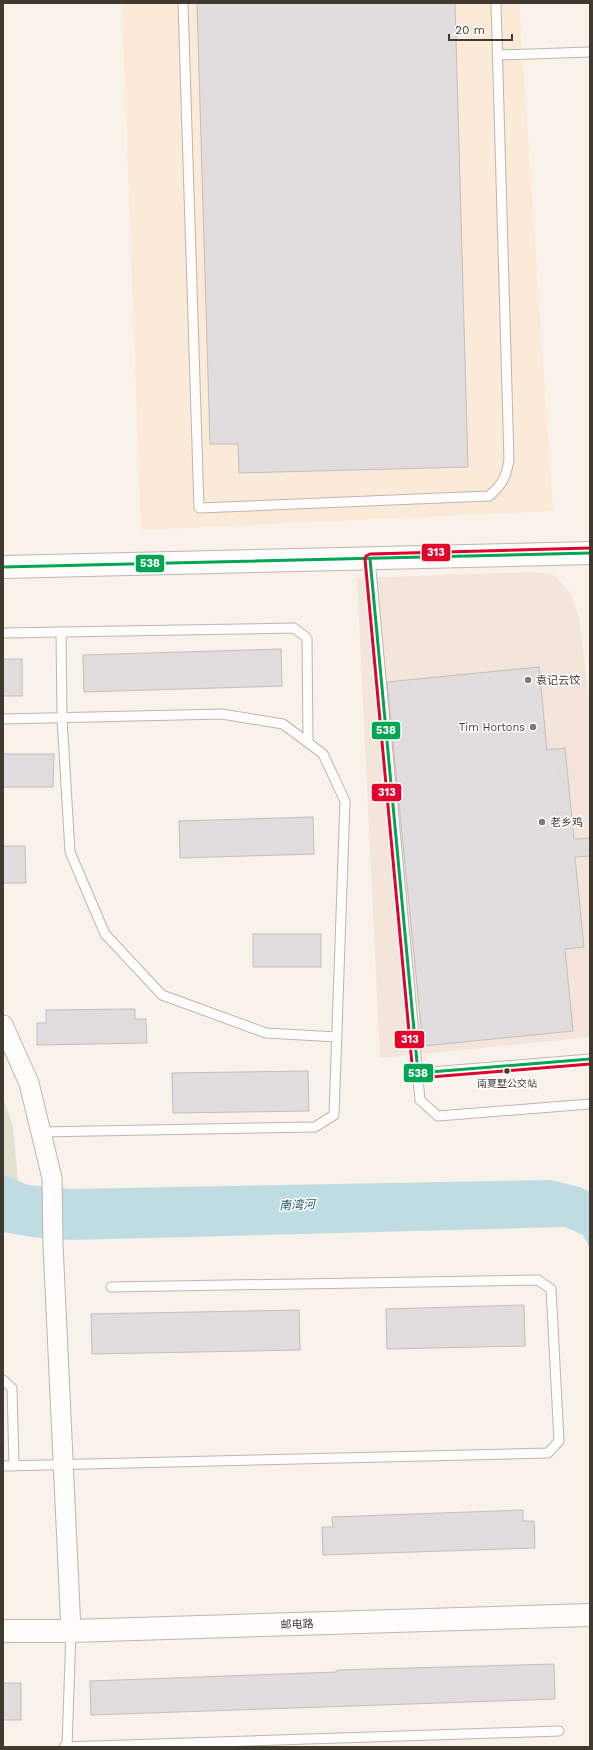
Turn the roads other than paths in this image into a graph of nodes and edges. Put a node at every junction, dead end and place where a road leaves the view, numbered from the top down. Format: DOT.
graph roads {
  1 [pos="183,3"];
  2 [pos="496,3"];
  3 [pos="590,52"];
  4 [pos="498,55"];
  5 [pos="590,553"];
  6 [pos="370,559"];
  7 [pos="3,567"];
  8 [pos="61,632"];
  9 [pos="3,633"];
  10 [pos="62,718"];
  11 [pos="3,719"];
  12 [pos="308,742"];
  13 [pos="3,1025"];
  14 [pos="337,1037"];
  15 [pos="590,1059"];
  16 [pos="418,1073"];
  17 [pos="590,1104"];
  18 [pos="40,1132"];
  19 [pos="111,1287"];
  20 [pos="3,1380"];
  21 [pos="63,1465"];
  22 [pos="3,1466"];
  23 [pos="14,1466"];
  24 [pos="590,1615"];
  25 [pos="3,1631"];
  26 [pos="71,1631"];
  27 [pos="559,1730"];
  28 [pos="66,1747"];
  1 -- 4 [label="lane"];
  2 -- 4 [label="lane"];
  3 -- 4 [label="lane"];
  5 -- 6 [label="street"];
  6 -- 7 [label="street"];
  6 -- 16 [label="lane"];
  8 -- 9 [label="lane"];
  8 -- 10 [label="lane"];
  8 -- 12 [label="lane"];
  10 -- 11 [label="lane"];
  10 -- 12 [label="lane"];
  10 -- 14 [label="lane"];
  12 -- 14 [label="lane"];
  13 -- 18 [label="street"];
  14 -- 18 [label="lane"];
  15 -- 16 [label="lane"];
  16 -- 17 [label="lane"];
  18 -- 21 [label="street"];
  19 -- 21 [label="lane"];
  20 -- 23 [label="lane"];
  21 -- 23 [label="lane"];
  21 -- 26 [label="street"];
  22 -- 23 [label="lane"];
  24 -- 26 [label="street, 邮电路"];
  25 -- 26 [label="street, 邮电路"];
  26 -- 28 [label="lane"];
  27 -- 28 [label="lane"];
}
